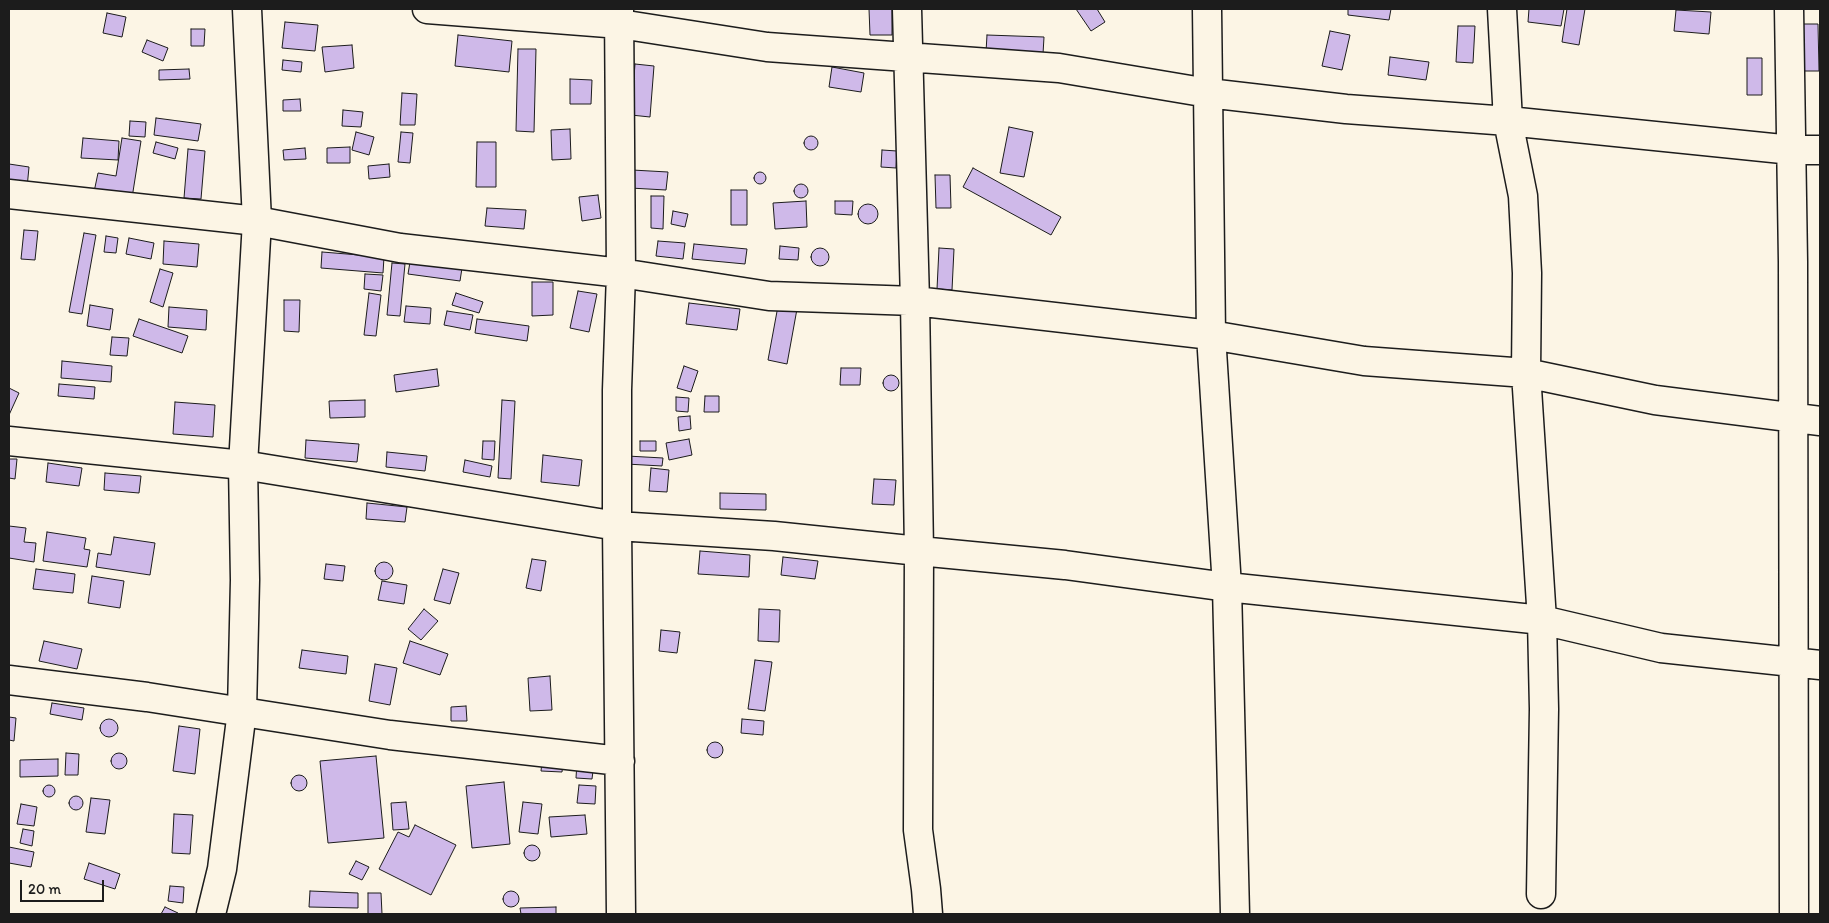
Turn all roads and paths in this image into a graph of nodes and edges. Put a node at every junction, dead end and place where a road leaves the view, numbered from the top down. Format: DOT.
graph roads {
  1 [pos="247,9"];
  2 [pos="427,9"];
  3 [pos="907,9"];
  4 [pos="1207,9"];
  5 [pos="1502,9"];
  6 [pos="1789,9"];
  7 [pos="619,16"];
  8 [pos="908,57"];
  9 [pos="1208,93"];
  10 [pos="1508,121"];
  11 [pos="1792,150"];
  12 [pos="1820,150"];
  13 [pos="9,194"];
  14 [pos="257,221"];
  15 [pos="622,272"];
  16 [pos="915,301"];
  17 [pos="1212,334"];
  18 [pos="1526,373"];
  19 [pos="1793,418"];
  20 [pos="1820,421"];
  21 [pos="9,441"];
  22 [pos="243,465"];
  23 [pos="617,526"];
  24 [pos="919,550"];
  25 [pos="1227,588"];
  26 [pos="1542,620"];
  27 [pos="1793,662"];
  28 [pos="1820,665"];
  29 [pos="9,680"];
  30 [pos="242,712"];
  31 [pos="620,761"];
  32 [pos="1541,894"];
  33 [pos="211,914"];
  34 [pos="621,914"];
  35 [pos="928,914"];
  36 [pos="1235,914"];
  37 [pos="1794,914"];
  1 -- 14 [label="street"];
  2 -- 7 [label="street"];
  3 -- 8 [label="street"];
  4 -- 9 [label="street"];
  5 -- 10 [label="street"];
  6 -- 11 [label="street"];
  7 -- 8 [label="street"];
  7 -- 15 [label="street"];
  8 -- 9 [label="street"];
  8 -- 16 [label="street"];
  9 -- 10 [label="street"];
  9 -- 17 [label="street"];
  10 -- 11 [label="street"];
  10 -- 18 [label="street"];
  11 -- 12 [label="street"];
  11 -- 19 [label="street"];
  13 -- 14 [label="street"];
  14 -- 15 [label="street"];
  14 -- 22 [label="street"];
  15 -- 16 [label="street"];
  15 -- 23 [label="street"];
  16 -- 17 [label="street"];
  16 -- 24 [label="street"];
  17 -- 18 [label="street"];
  17 -- 25 [label="street"];
  18 -- 19 [label="street"];
  18 -- 26 [label="street"];
  19 -- 20 [label="street"];
  19 -- 27 [label="street"];
  21 -- 22 [label="street"];
  22 -- 23 [label="street"];
  22 -- 30 [label="street"];
  23 -- 24 [label="street"];
  23 -- 31 [label="street"];
  24 -- 25 [label="street"];
  24 -- 35 [label="street"];
  25 -- 26 [label="street"];
  25 -- 36 [label="street"];
  26 -- 27 [label="street"];
  26 -- 32 [label="street"];
  27 -- 28 [label="street"];
  27 -- 37 [label="street"];
  29 -- 30 [label="street"];
  30 -- 31 [label="street"];
  30 -- 33 [label="street"];
  31 -- 34 [label="street"];
}
